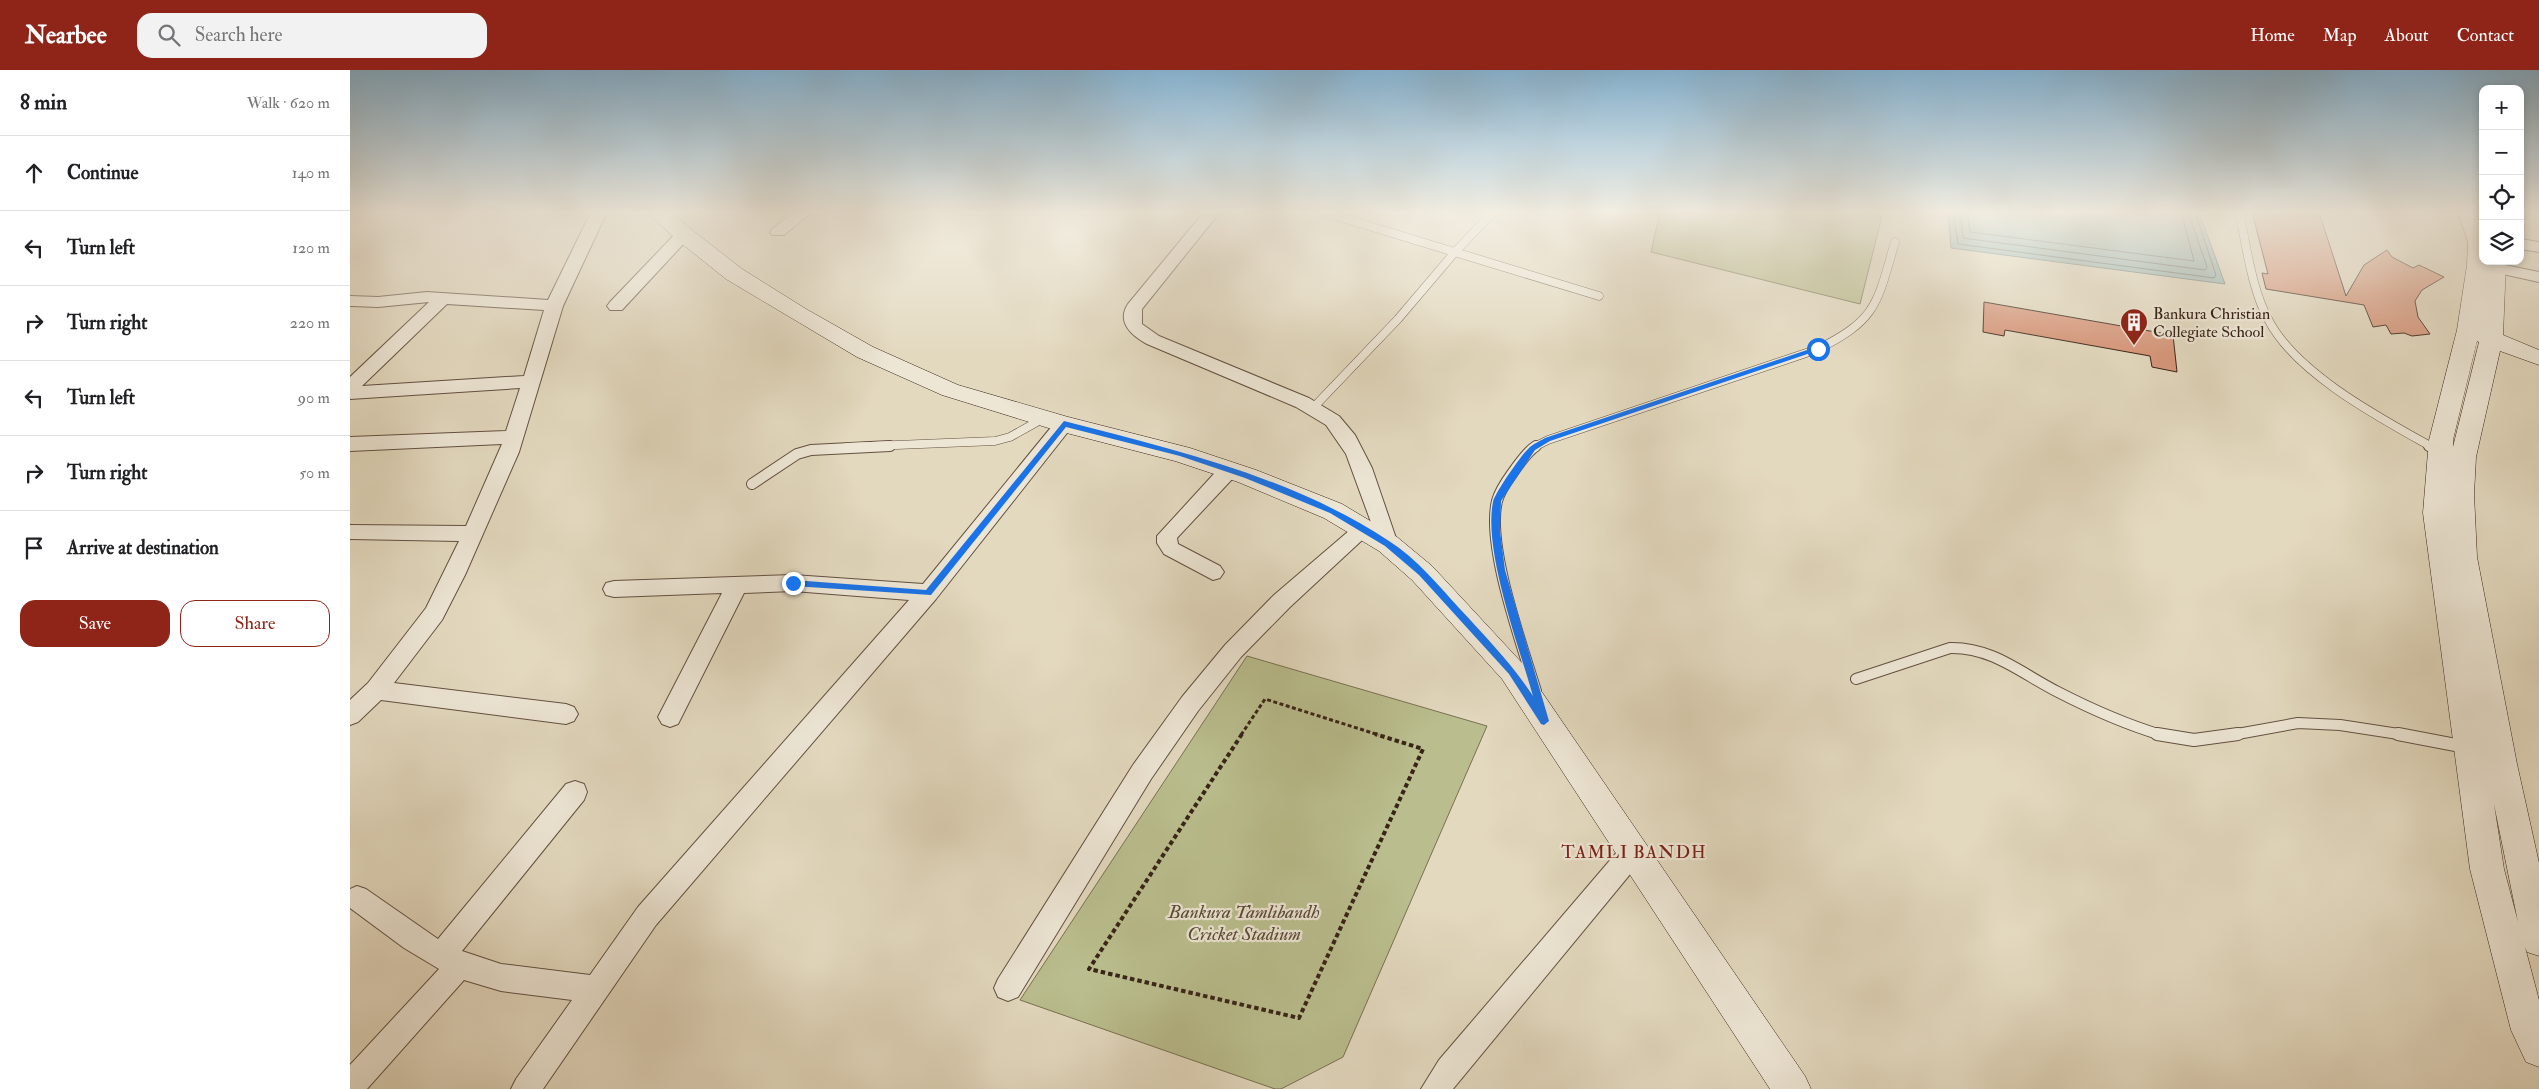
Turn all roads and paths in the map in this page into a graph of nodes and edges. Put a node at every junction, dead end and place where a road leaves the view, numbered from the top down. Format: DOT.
graph roads {
  1 [pos="576,260"];
  2 [pos="660,260"];
  3 [pos="715,260"];
  4 [pos="1173,260"];
  5 [pos="1449,260"];
  6 [pos="1480,260"];
  7 [pos="1889,260"];
  8 [pos="2251,260"];
  9 [pos="2478,260"];
  10 [pos="2495,265"];
  11 [pos="2539,277"];
  12 [pos="1599,296"];
  13 [pos="443,298"];
  14 [pos="352,301"];
  15 [pos="554,306"];
  16 [pos="616,306"];
  17 [pos="2479,334"];
  18 [pos="2539,358"];
  19 [pos="530,381"];
  20 [pos="350,387"];
  21 [pos="350,393"];
  22 [pos="1312,409"];
  23 [pos="1054,421"];
  24 [pos="514,436"];
  25 [pos="350,444"];
  26 [pos="2440,451"];
  27 [pos="1229,470"];
  28 [pos="752,484"];
  29 [pos="1364,529"];
  30 [pos="350,532"];
  31 [pos="471,534"];
  32 [pos="1388,544"];
  33 [pos="1212,572"];
  34 [pos="736,585"];
  35 [pos="614,589"];
  36 [pos="928,593"];
  37 [pos="1856,679"];
  38 [pos="376,690"];
  39 [pos="350,714"];
  40 [pos="566,714"];
  41 [pos="670,717"];
  42 [pos="1544,721"];
  43 [pos="2470,747"];
  44 [pos="1422,749"];
  45 [pos="575,792"];
  46 [pos="1632,854"];
  47 [pos="357,898"];
  48 [pos="2539,940"];
  49 [pos="451,960"];
  50 [pos="1008,988"];
  51 [pos="596,989"];
  52 [pos="2539,1049"];
  53 [pos="350,1086"];
  54 [pos="526,1089"];
  55 [pos="1436,1089"];
  56 [pos="1792,1089"];
  1 -- 15 [label="street"];
  2 -- 16 [label="street"];
  3 -- 23 [label="street"];
  4 -- 22 [label="street"];
  5 -- 22 [label="lane"];
  6 -- 12 [label="lane"];
  7 -- 42 [label="lane"];
  8 -- 26 [label="lane"];
  9 -- 17 [label="street"];
  10 -- 11 [label="street"];
  10 -- 17 [label="street"];
  13 -- 14 [label="street"];
  13 -- 15 [label="street"];
  13 -- 20 [label="street"];
  15 -- 19 [label="street"];
  17 -- 18 [label="street"];
  17 -- 26 [label="street"];
  17 -- 48 [label="street"];
  19 -- 21 [label="street"];
  19 -- 24 [label="street"];
  22 -- 32 [label="street"];
  23 -- 27 [label="street"];
  23 -- 28 [label="lane"];
  23 -- 36 [label="street"];
  24 -- 25 [label="street"];
  24 -- 31 [label="street"];
  26 -- 43 [label="street"];
  27 -- 29 [label="street"];
  27 -- 33 [label="street"];
  29 -- 32 [label="street"];
  29 -- 50 [label="street"];
  30 -- 31 [label="street"];
  31 -- 38 [label="street"];
  32 -- 42 [label="street"];
  34 -- 35 [label="street"];
  34 -- 36 [label="street"];
  34 -- 41 [label="street"];
  36 -- 51 [label="street"];
  37 -- 43 [label="lane"];
  38 -- 39 [label="street"];
  38 -- 40 [label="street"];
  42 -- 46 [label="street"];
  43 -- 52 [label="street"];
  44 -- 44 [label="path"];
  45 -- 49 [label="street"];
  46 -- 55 [label="street"];
  46 -- 56 [label="street"];
  47 -- 49 [label="street"];
  49 -- 51 [label="street"];
  49 -- 53 [label="street"];
  51 -- 54 [label="street"];
}
